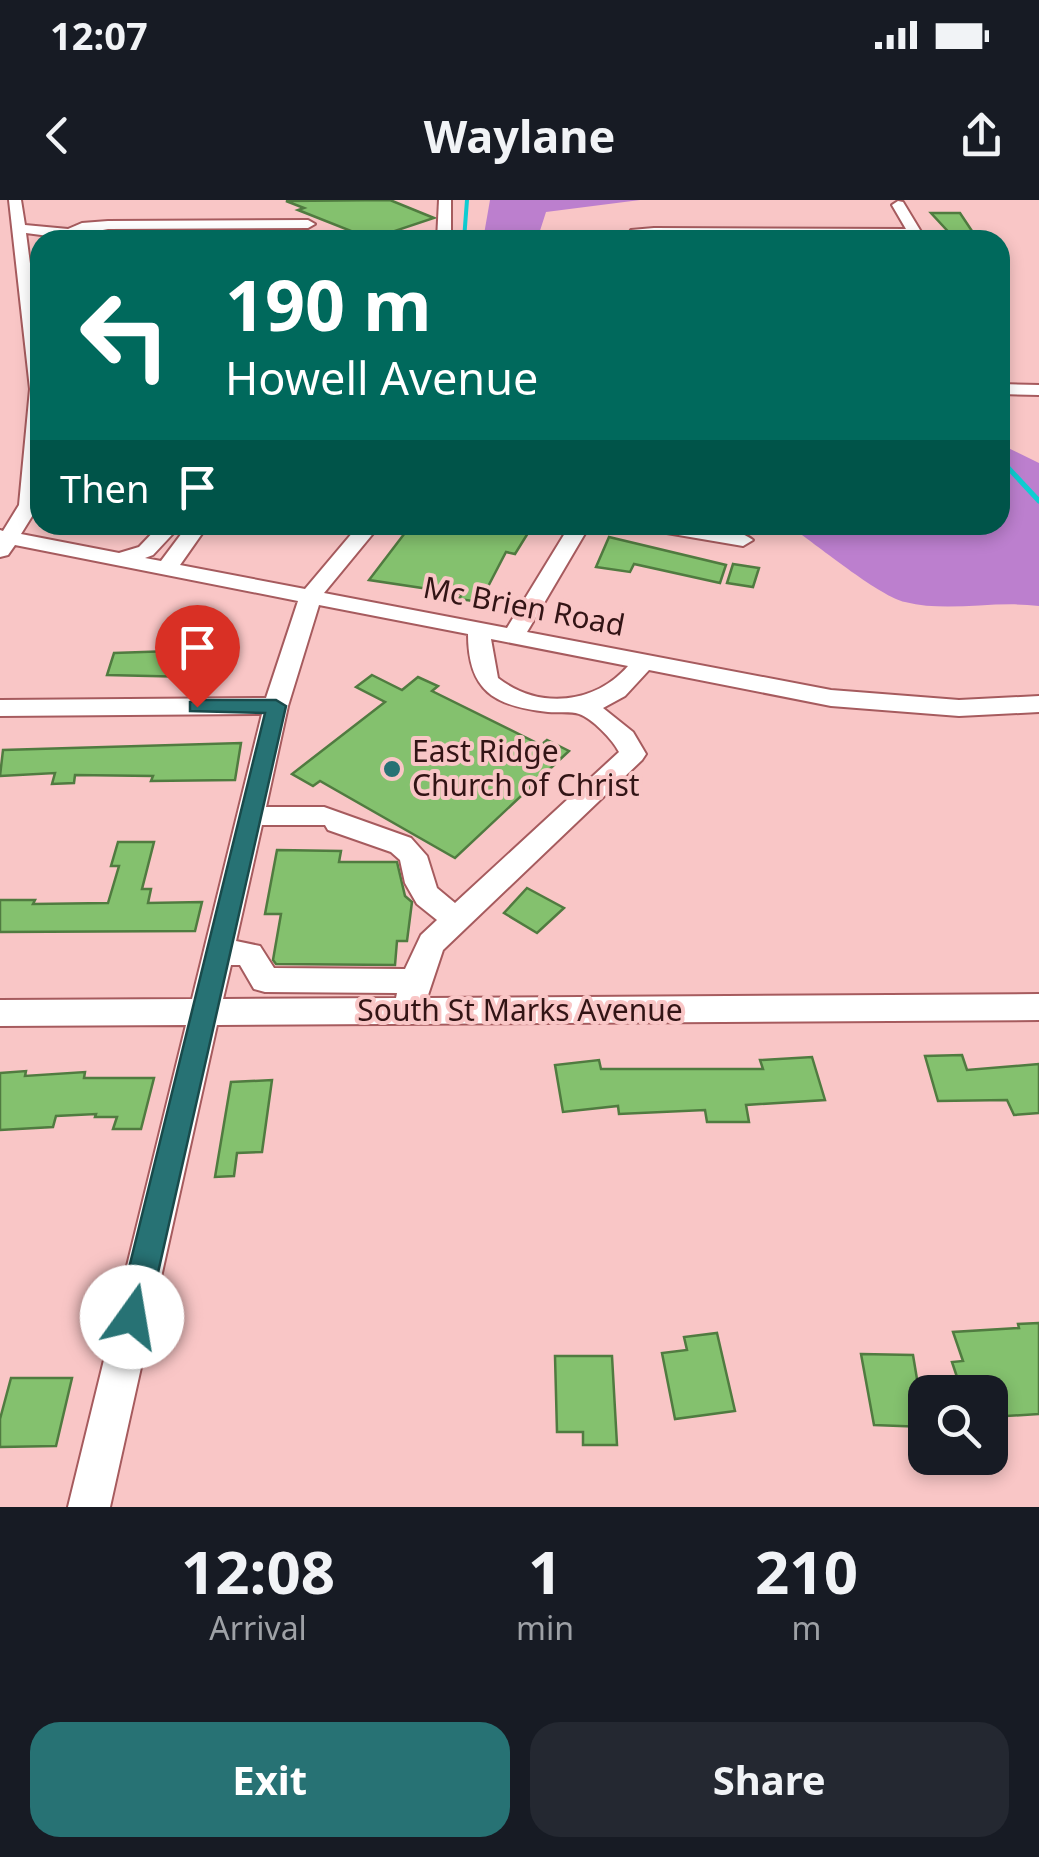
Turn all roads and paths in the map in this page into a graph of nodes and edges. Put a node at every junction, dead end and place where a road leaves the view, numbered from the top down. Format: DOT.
graph roads {
  1 [pos="15,200"];
  2 [pos="446,200"];
  3 [pos="898,205"];
  4 [pos="272,208"];
  5 [pos="308,224"];
  6 [pos="18,228"];
  7 [pos="31,230"];
  8 [pos="79,230"];
  9 [pos="304,230"];
  10 [pos="444,230"];
  11 [pos="913,230"];
  12 [pos="30,244"];
  13 [pos="21,250"];
  14 [pos="30,292"];
  15 [pos="1010,389"];
  16 [pos="1039,390"];
  17 [pos="30,492"];
  18 [pos="161,535"];
  19 [pos="191,535"];
  20 [pos="362,535"];
  21 [pos="574,535"];
  22 [pos="714,535"];
  23 [pos="744,540"];
  24 [pos="3,542"];
  25 [pos="120,559"];
  26 [pos="167,568"];
  27 [pos="311,595"];
  28 [pos="479,629"];
  29 [pos="513,636"];
  30 [pos="643,662"];
  31 [pos="582,704"];
  32 [pos="1039,704"];
  33 [pos="276,706"];
  34 [pos="0,708"];
  35 [pos="250,816"];
  36 [pos="456,920"];
  37 [pos="217,952"];
  38 [pos="412,996"];
  39 [pos="1039,1007"];
  40 [pos="0,1013"];
  41 [pos="202,1013"];
  42 [pos="89,1507"];
  1 -- 6 [label="street"];
  2 -- 10 [label="street"];
  3 -- 11 [label="street"];
  4 -- 5 [label="street"];
  5 -- 8 [label="street"];
  5 -- 9 [label="street"];
  6 -- 7 [label="street"];
  6 -- 13 [label="street"];
  12 -- 13 [label="street"];
  13 -- 14 [label="street"];
  15 -- 16 [label="street"];
  17 -- 24 [label="street"];
  18 -- 25 [label="street"];
  19 -- 26 [label="street"];
  20 -- 27 [label="street"];
  21 -- 29 [label="street"];
  22 -- 23 [label="street"];
  24 -- 25 [label="street, Mc Brien Road"];
  25 -- 26 [label="street, Mc Brien Road"];
  26 -- 27 [label="street, Mc Brien Road"];
  27 -- 28 [label="street, Mc Brien Road"];
  27 -- 33 [label="street"];
  28 -- 29 [label="street, Mc Brien Road"];
  28 -- 31 [label="street"];
  29 -- 30 [label="street, Mc Brien Road"];
  30 -- 31 [label="street"];
  30 -- 32 [label="street, Mc Brien Road"];
  31 -- 36 [label="street"];
  33 -- 34 [label="street"];
  33 -- 35 [label="street"];
  35 -- 36 [label="street"];
  35 -- 37 [label="street"];
  36 -- 38 [label="street"];
  37 -- 38 [label="street"];
  37 -- 41 [label="street"];
  38 -- 39 [label="street, South St Marks Avenue"];
  38 -- 41 [label="street, South St Marks Avenue"];
  40 -- 41 [label="street, South St Marks Avenue"];
  41 -- 42 [label="street"];
}
